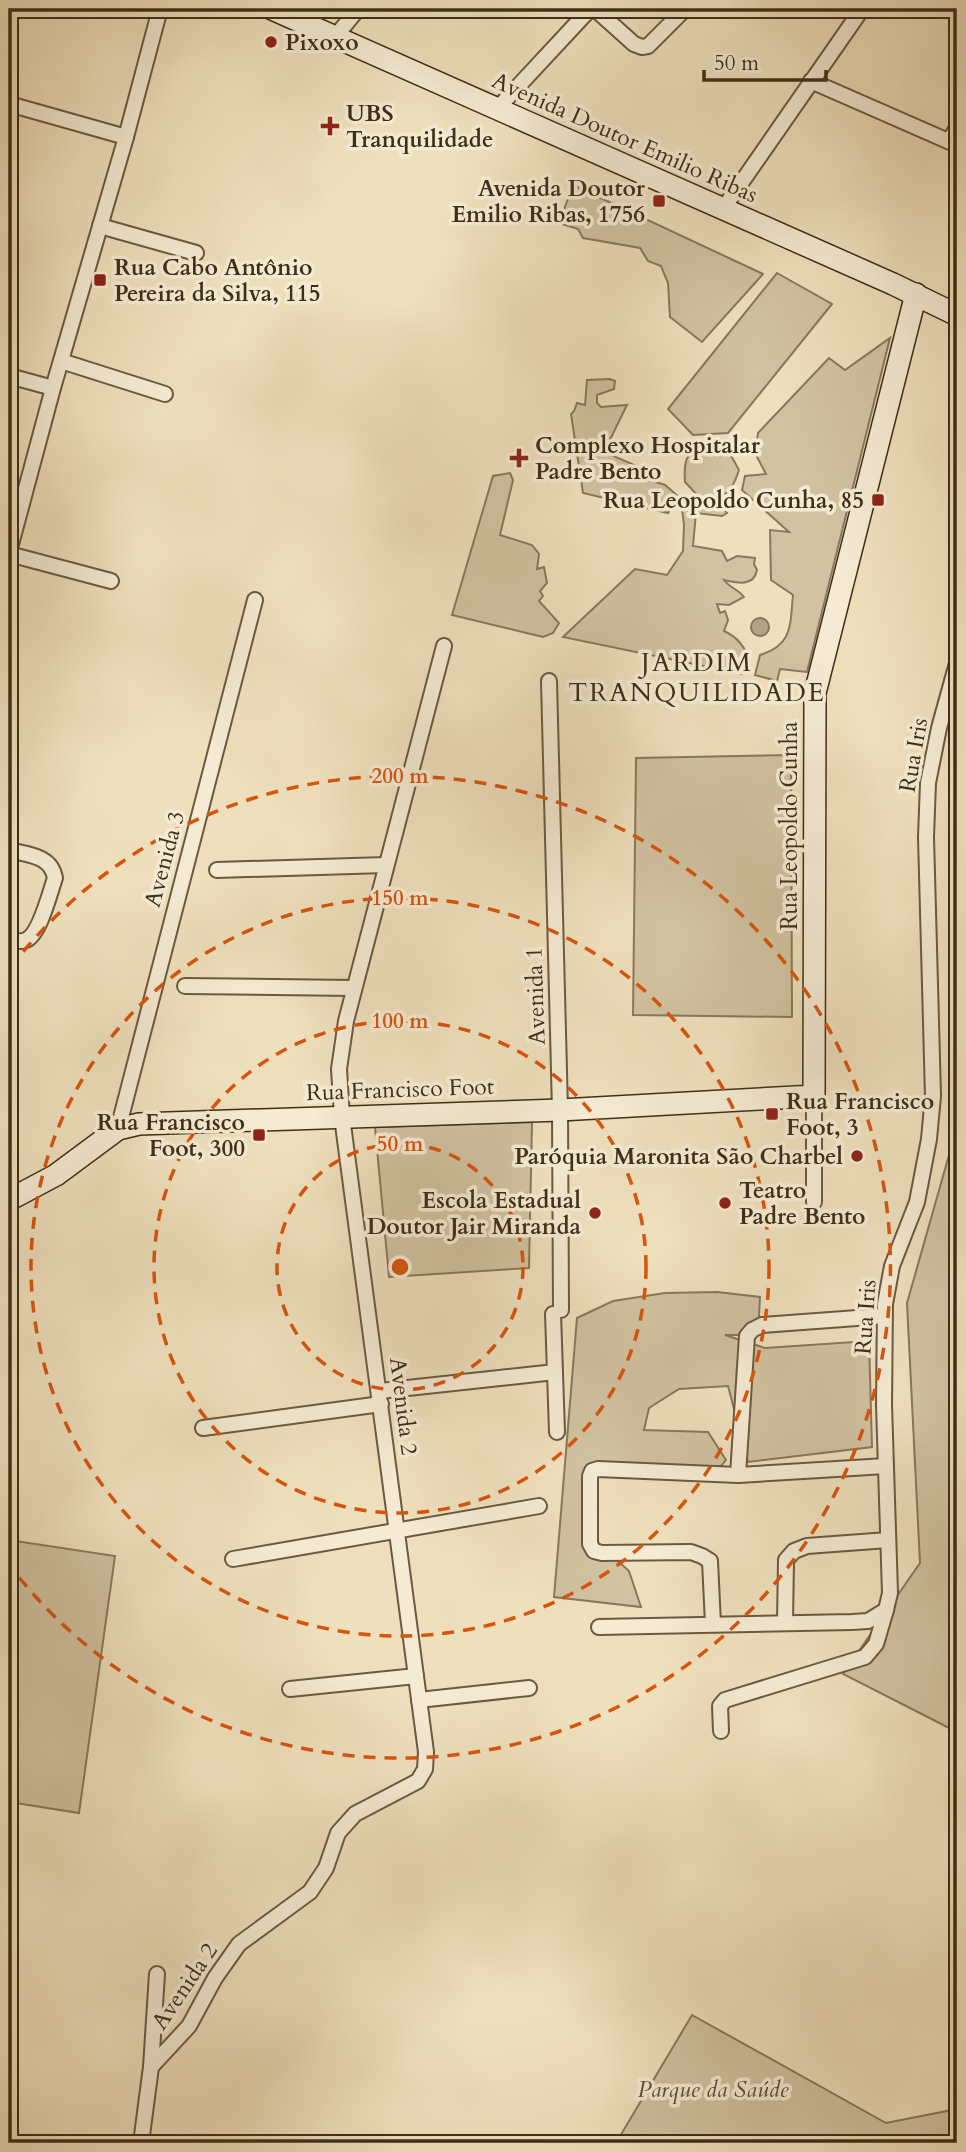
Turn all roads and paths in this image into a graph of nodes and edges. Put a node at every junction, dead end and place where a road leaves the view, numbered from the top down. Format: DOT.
graph roads {
  1 [pos="160,9"];
  2 [pos="272,9"];
  3 [pos="358,9"];
  4 [pos="593,9"];
  5 [pos="685,9"];
  6 [pos="862,9"];
  7 [pos="335,37"];
  8 [pos="811,81"];
  9 [pos="9,104"];
  10 [pos="496,110"];
  11 [pos="957,128"];
  12 [pos="126,137"];
  13 [pos="953,143"];
  14 [pos="723,209"];
  15 [pos="100,226"];
  16 [pos="195,253"];
  17 [pos="916,294"];
  18 [pos="957,315"];
  19 [pos="61,361"];
  20 [pos="9,376"];
  21 [pos="53,388"];
  22 [pos="165,394"];
  23 [pos="9,553"];
  24 [pos="111,581"];
  25 [pos="255,600"];
  26 [pos="444,646"];
  27 [pos="957,663"];
  28 [pos="549,681"];
  29 [pos="9,850"];
  30 [pos="386,865"];
  31 [pos="217,870"];
  32 [pos="14,940"];
  33 [pos="185,986"];
  34 [pos="354,988"];
  35 [pos="814,1096"];
  36 [pos="561,1110"];
  37 [pos="342,1116"];
  38 [pos="118,1129"];
  39 [pos="9,1200"];
  40 [pos="814,1202"];
  41 [pos="884,1316"];
  42 [pos="555,1372"];
  43 [pos="380,1398"];
  44 [pos="203,1428"];
  45 [pos="557,1432"];
  46 [pos="886,1466"];
  47 [pos="738,1475"];
  48 [pos="539,1506"];
  49 [pos="398,1531"];
  50 [pos="888,1540"];
  51 [pos="233,1559"];
  52 [pos="886,1610"];
  53 [pos="785,1623"];
  54 [pos="713,1624"];
  55 [pos="600,1627"];
  56 [pos="416,1676"];
  57 [pos="529,1688"];
  58 [pos="290,1689"];
  59 [pos="419,1700"];
  60 [pos="721,1731"];
  61 [pos="157,1974"];
  62 [pos="151,2067"];
  63 [pos="141,2143"];
  1 -- 12 [label="street"];
  2 -- 7 [label="street, Avenida Doutor Emilio Ribas"];
  3 -- 7 [label="street"];
  4 -- 5 [label="street"];
  4 -- 10 [label="street"];
  6 -- 8 [label="street"];
  7 -- 10 [label="street, Avenida Doutor Emilio Ribas"];
  8 -- 13 [label="street"];
  8 -- 14 [label="street"];
  9 -- 12 [label="street"];
  10 -- 14 [label="street, Avenida Doutor Emilio Ribas"];
  11 -- 13 [label="street"];
  12 -- 15 [label="street"];
  14 -- 17 [label="street, Avenida Doutor Emilio Ribas"];
  15 -- 16 [label="street"];
  15 -- 19 [label="street"];
  17 -- 18 [label="street, Avenida Doutor Emilio Ribas"];
  17 -- 35 [label="street, Rua Leopoldo Cunha"];
  19 -- 21 [label="street"];
  19 -- 22 [label="street"];
  20 -- 21 [label="street"];
  21 -- 23 [label="street"];
  23 -- 24 [label="street"];
  25 -- 38 [label="street, Avenida 3"];
  26 -- 30 [label="street, Avenida 2"];
  27 -- 41 [label="street, Rua Iris"];
  28 -- 36 [label="street, Avenida 1"];
  29 -- 32 [label="street"];
  30 -- 31 [label="street"];
  30 -- 34 [label="street, Avenida 2"];
  33 -- 34 [label="street"];
  34 -- 37 [label="street, Avenida 2"];
  35 -- 36 [label="street, Rua Francisco Foot"];
  35 -- 40 [label="street, Rua Leopoldo Cunha"];
  36 -- 37 [label="street, Rua Francisco Foot"];
  36 -- 42 [label="street, Avenida 1"];
  37 -- 38 [label="street, Rua Francisco Foot"];
  37 -- 43 [label="street, Avenida 2"];
  38 -- 39 [label="street, Rua Francisco Foot"];
  41 -- 46 [label="street, Rua Iris"];
  41 -- 47 [label="street"];
  42 -- 43 [label="street"];
  42 -- 45 [label="street, Avenida 1"];
  43 -- 44 [label="street"];
  43 -- 49 [label="street, Avenida 2"];
  46 -- 47 [label="street"];
  46 -- 50 [label="street, Rua Iris"];
  47 -- 54 [label="street"];
  48 -- 49 [label="street"];
  49 -- 51 [label="street"];
  49 -- 56 [label="street, Avenida 2"];
  50 -- 52 [label="street, Rua Iris"];
  50 -- 53 [label="street"];
  52 -- 53 [label="street"];
  52 -- 60 [label="street, Rua Iris"];
  53 -- 54 [label="street"];
  54 -- 55 [label="street"];
  56 -- 58 [label="street"];
  56 -- 59 [label="street, Avenida 2"];
  57 -- 59 [label="street"];
  59 -- 62 [label="street, Avenida 2"];
  61 -- 62 [label="street"];
  62 -- 63 [label="street"];
}
